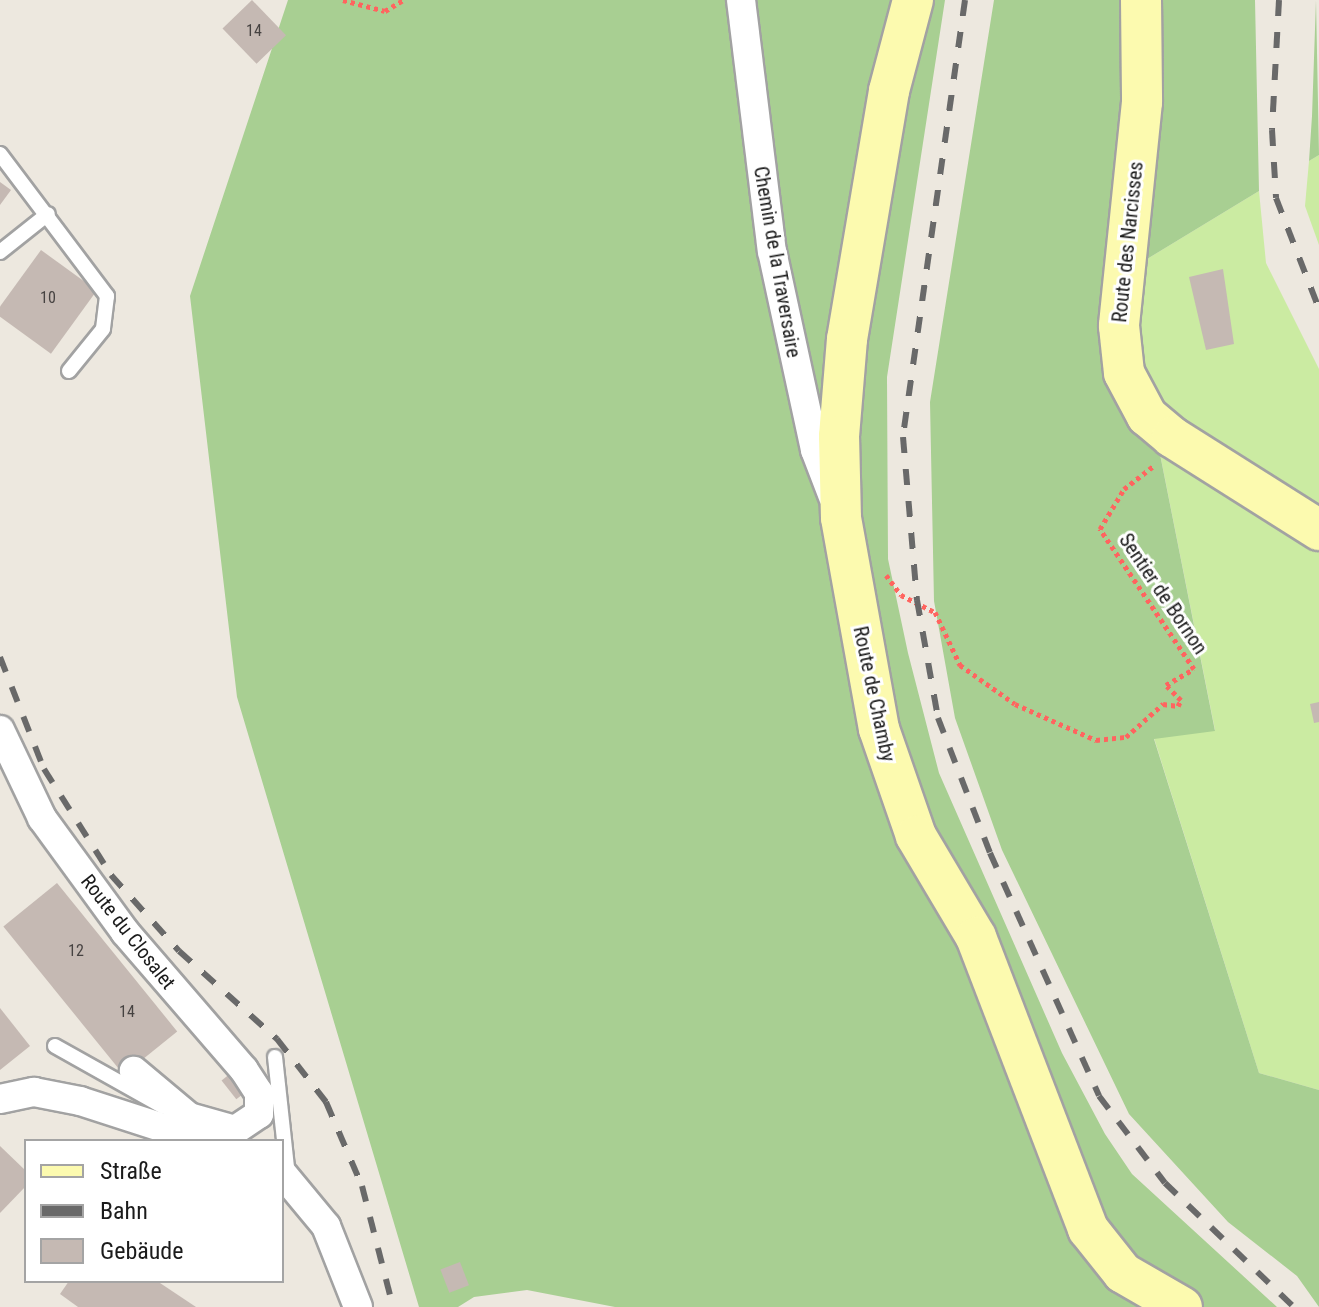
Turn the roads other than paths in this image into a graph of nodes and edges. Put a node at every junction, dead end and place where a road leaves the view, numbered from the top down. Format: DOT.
graph roads {
  1 [pos="741,0"];
  2 [pos="913,0"];
  3 [pos="1141,0"];
  4 [pos="0,154"];
  5 [pos="48,214"];
  6 [pos="0,252"];
  7 [pos="69,371"];
  8 [pos="841,518"];
  9 [pos="1319,530"];
  10 [pos="0,730"];
  11 [pos="55,1046"];
  12 [pos="275,1057"];
  13 [pos="134,1071"];
  14 [pos="0,1099"];
  15 [pos="189,1117"];
  16 [pos="259,1132"];
  17 [pos="199,1139"];
  18 [pos="281,1139"];
  19 [pos="284,1172"];
  20 [pos="358,1307"];
  21 [pos="1182,1307"];
  1 -- 8 [label="street, Chemin de la Traversaire"];
  2 -- 8 [label="street, Route de Chamby"];
  3 -- 9 [label="street, Route des Narcisses"];
  4 -- 5 [label="lane"];
  5 -- 6 [label="lane"];
  5 -- 7 [label="lane"];
  8 -- 21 [label="street, Route de Chamby"];
  10 -- 16 [label="street, Route du Closalet"];
  11 -- 15 [label="lane"];
  12 -- 18 [label="lane"];
  13 -- 15 [label="street, Route du Closalet"];
  14 -- 17 [label="street"];
  15 -- 16 [label="street, Route du Closalet"];
  19 -- 20 [label="street"];
}
